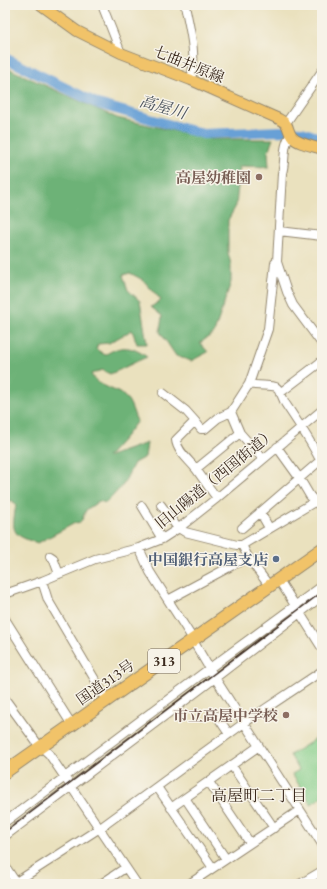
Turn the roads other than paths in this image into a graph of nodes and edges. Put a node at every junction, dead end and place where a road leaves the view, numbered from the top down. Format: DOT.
graph roads {
  1 [pos="42,5"];
  2 [pos="102,5"];
  3 [pos="185,5"];
  4 [pos="121,53"];
  5 [pos="322,71"];
  6 [pos="191,80"];
  7 [pos="289,129"];
  8 [pos="322,149"];
  9 [pos="279,231"];
  10 [pos="322,236"];
  11 [pos="277,262"];
  12 [pos="322,344"];
  13 [pos="322,361"];
  14 [pos="249,384"];
  15 [pos="163,393"];
  16 [pos="280,393"];
  17 [pos="322,410"];
  18 [pos="231,412"];
  19 [pos="195,421"];
  20 [pos="301,427"];
  21 [pos="240,433"];
  22 [pos="277,447"];
  23 [pos="263,459"];
  24 [pos="321,461"];
  25 [pos="196,468"];
  26 [pos="300,479"];
  27 [pos="217,498"];
  28 [pos="316,501"];
  29 [pos="161,505"];
  30 [pos="142,506"];
  31 [pos="322,508"];
  32 [pos="260,512"];
  33 [pos="268,526"];
  34 [pos="179,528"];
  35 [pos="242,528"];
  36 [pos="162,540"];
  37 [pos="242,545"];
  38 [pos="139,548"];
  39 [pos="322,549"];
  40 [pos="50,556"];
  41 [pos="248,558"];
  42 [pos="59,574"];
  43 [pos="42,581"];
  44 [pos="274,584"];
  45 [pos="322,586"];
  46 [pos="5,594"];
  47 [pos="322,596"];
  48 [pos="168,600"];
  49 [pos="295,606"];
  50 [pos="300,614"];
  51 [pos="5,619"];
  52 [pos="193,641"];
  53 [pos="322,648"];
  54 [pos="210,668"];
  55 [pos="322,671"];
  56 [pos="215,678"];
  57 [pos="5,699"];
  58 [pos="107,700"];
  59 [pos="217,716"];
  60 [pos="244,723"];
  61 [pos="72,725"];
  62 [pos="229,734"];
  63 [pos="259,746"];
  64 [pos="41,747"];
  65 [pos="232,766"];
  66 [pos="5,772"];
  67 [pos="64,777"];
  68 [pos="209,782"];
  69 [pos="71,787"];
  70 [pos="157,787"];
  71 [pos="185,798"];
  72 [pos="171,808"];
  73 [pos="300,810"];
  74 [pos="5,822"];
  75 [pos="99,828"];
  76 [pos="274,828"];
  77 [pos="5,836"];
  78 [pos="250,843"];
  79 [pos="322,844"];
  80 [pos="226,859"];
  81 [pos="5,866"];
  82 [pos="126,868"];
  83 [pos="213,868"];
  84 [pos="322,871"];
  85 [pos="15,883"];
  86 [pos="195,883"];
  87 [pos="101,884"];
  88 [pos="137,884"];
  89 [pos="300,884"];
  1 -- 4 [label="main road, 七曲井原線"];
  2 -- 4 [label="street"];
  3 -- 6 [label="street"];
  4 -- 6 [label="main road, 七曲井原線"];
  5 -- 7 [label="street"];
  6 -- 7 [label="main road, 七曲井原線"];
  7 -- 8 [label="main road, 七曲井原線"];
  7 -- 9 [label="street"];
  9 -- 10 [label="street"];
  9 -- 11 [label="street"];
  11 -- 12 [label="street"];
  11 -- 14 [label="street"];
  13 -- 16 [label="street"];
  14 -- 16 [label="street"];
  14 -- 18 [label="street"];
  15 -- 19 [label="street"];
  16 -- 20 [label="street"];
  17 -- 20 [label="street, 旧山陽道（西国街道）"];
  18 -- 19 [label="street"];
  18 -- 21 [label="street"];
  19 -- 25 [label="street"];
  20 -- 22 [label="street, 旧山陽道（西国街道）"];
  20 -- 24 [label="street"];
  21 -- 23 [label="street"];
  21 -- 25 [label="street"];
  22 -- 23 [label="street, 旧山陽道（西国街道）"];
  22 -- 26 [label="street"];
  23 -- 27 [label="street, 旧山陽道（西国街道）"];
  24 -- 26 [label="street"];
  25 -- 27 [label="street"];
  26 -- 28 [label="street"];
  26 -- 32 [label="street"];
  27 -- 34 [label="street, 旧山陽道（西国街道）"];
  28 -- 31 [label="street"];
  28 -- 37 [label="street"];
  29 -- 34 [label="street"];
  30 -- 36 [label="street"];
  32 -- 33 [label="street"];
  32 -- 35 [label="street"];
  34 -- 36 [label="street, 旧山陽道（西国街道）"];
  34 -- 37 [label="street"];
  36 -- 38 [label="street, 旧山陽道（西国街道）"];
  37 -- 41 [label="street"];
  38 -- 42 [label="street, 旧山陽道（西国街道）"];
  38 -- 48 [label="street"];
  39 -- 44 [label="highway, 国道313号 / 313"];
  40 -- 42 [label="street"];
  41 -- 44 [label="street"];
  41 -- 48 [label="street"];
  42 -- 43 [label="street, 旧山陽道（西国街道）"];
  43 -- 46 [label="street, 旧山陽道（西国街道）"];
  43 -- 58 [label="street"];
  44 -- 49 [label="street"];
  44 -- 52 [label="highway, 国道313号 / 313"];
  45 -- 49 [label="street"];
  47 -- 50 [label="street"];
  48 -- 52 [label="street"];
  49 -- 50 [label="street"];
  49 -- 54 [label="street"];
  50 -- 53 [label="street"];
  50 -- 56 [label="street"];
  51 -- 61 [label="street"];
  52 -- 54 [label="street"];
  52 -- 58 [label="highway, 国道313号 / 313"];
  54 -- 56 [label="street"];
  54 -- 67 [label="street"];
  55 -- 60 [label="street"];
  56 -- 60 [label="street"];
  56 -- 69 [label="street"];
  57 -- 64 [label="street"];
  58 -- 61 [label="highway, 国道313号 / 313"];
  59 -- 62 [label="street"];
  60 -- 62 [label="street"];
  60 -- 63 [label="street"];
  61 -- 64 [label="highway, 国道313号 / 313"];
  62 -- 70 [label="street"];
  63 -- 65 [label="street"];
  63 -- 73 [label="street"];
  64 -- 66 [label="highway, 国道313号 / 313"];
  64 -- 67 [label="street"];
  65 -- 68 [label="street"];
  65 -- 76 [label="street"];
  67 -- 69 [label="street"];
  67 -- 74 [label="street"];
  68 -- 71 [label="street"];
  68 -- 78 [label="street"];
  69 -- 75 [label="street"];
  69 -- 77 [label="street"];
  70 -- 72 [label="street"];
  70 -- 75 [label="street"];
  71 -- 72 [label="street"];
  71 -- 80 [label="street"];
  72 -- 83 [label="street"];
  73 -- 76 [label="street"];
  73 -- 79 [label="street"];
  75 -- 82 [label="street"];
  75 -- 85 [label="street"];
  76 -- 78 [label="street"];
  78 -- 80 [label="street"];
  80 -- 83 [label="street"];
  81 -- 85 [label="street"];
  82 -- 87 [label="street"];
  82 -- 88 [label="street"];
  83 -- 86 [label="street"];
  84 -- 89 [label="street"];
}
